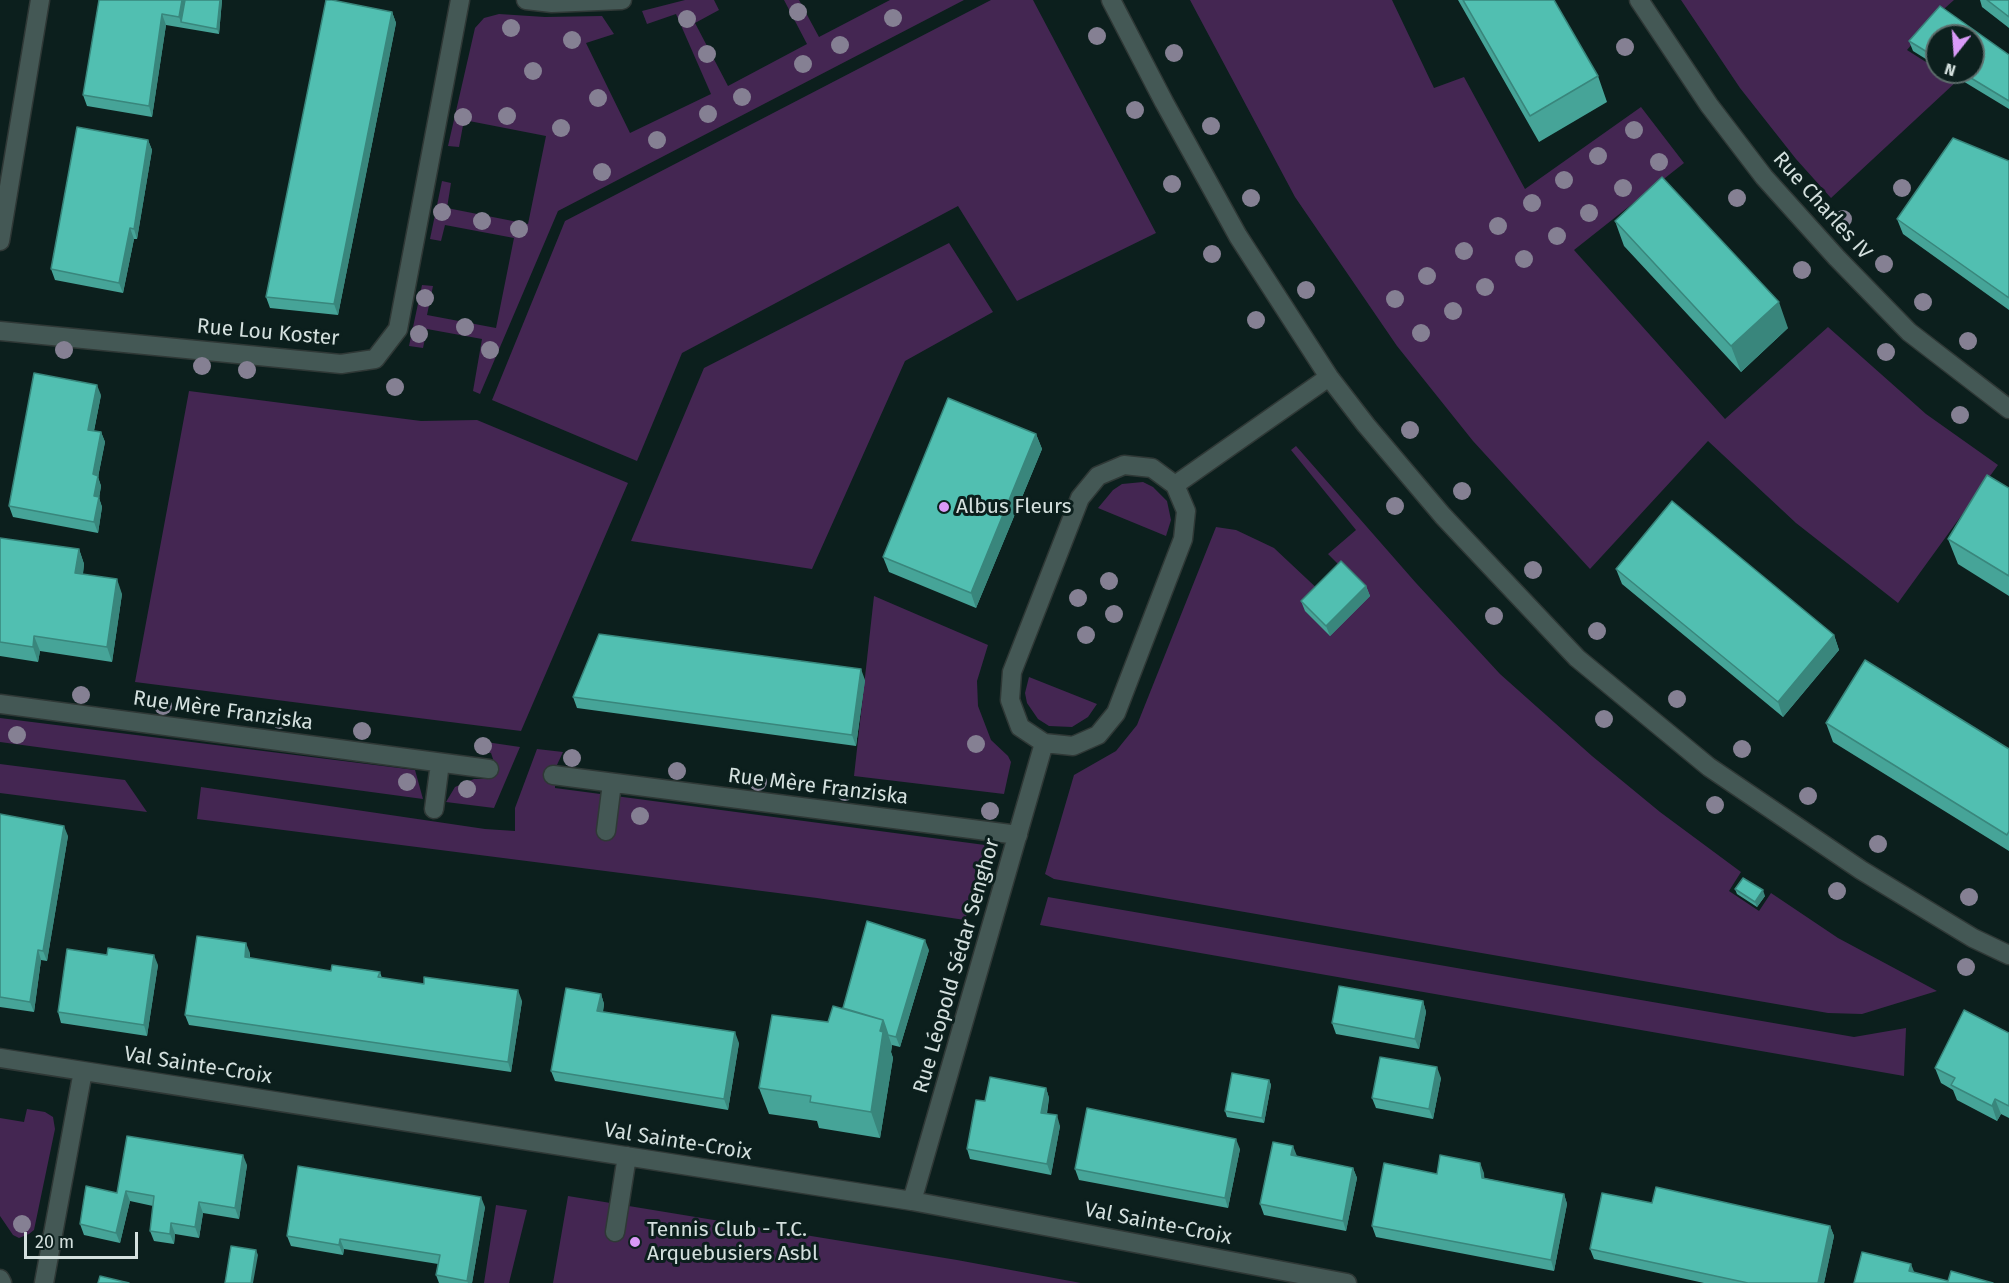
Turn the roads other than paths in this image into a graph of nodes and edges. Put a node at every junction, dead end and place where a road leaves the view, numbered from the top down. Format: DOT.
graph roads {
  1 [pos="39,0"];
  2 [pos="460,0"];
  3 [pos="526,0"];
  4 [pos="622,0"];
  5 [pos="1111,0"];
  6 [pos="1639,0"];
  7 [pos="0,242"];
  8 [pos="0,331"];
  9 [pos="1329,377"];
  10 [pos="2009,409"];
  11 [pos="1174,485"];
  12 [pos="0,704"];
  13 [pos="1044,743"];
  14 [pos="440,763"];
  15 [pos="489,769"];
  16 [pos="553,775"];
  17 [pos="612,783"];
  18 [pos="434,809"];
  19 [pos="606,831"];
  20 [pos="1018,835"];
  21 [pos="2009,955"];
  22 [pos="0,1058"];
  23 [pos="83,1071"];
  24 [pos="627,1156"];
  25 [pos="912,1201"];
  26 [pos="615,1232"];
  27 [pos="44,1283"];
  28 [pos="1347,1283"];
  1 -- 7 [label="street"];
  2 -- 8 [label="street, Rue Lou Koster"];
  3 -- 4 [label="street"];
  5 -- 9 [label="street"];
  6 -- 10 [label="street, Rue Charles IV"];
  9 -- 11 [label="street"];
  9 -- 21 [label="street"];
  11 -- 13 [label="street"];
  11 -- 13 [label="street"];
  12 -- 14 [label="street, Rue Mère Franziska"];
  13 -- 20 [label="street, Rue Léopold Sédar Senghor"];
  14 -- 15 [label="street, Rue Mère Franziska"];
  14 -- 18 [label="street"];
  16 -- 17 [label="street, Rue Mère Franziska"];
  17 -- 19 [label="street"];
  17 -- 20 [label="street, Rue Mère Franziska"];
  20 -- 25 [label="street, Rue Léopold Sédar Senghor"];
  22 -- 23 [label="street, Val Sainte-Croix"];
  23 -- 24 [label="street, Val Sainte-Croix"];
  23 -- 27 [label="street"];
  24 -- 25 [label="street, Val Sainte-Croix"];
  24 -- 26 [label="street"];
  25 -- 28 [label="street, Val Sainte-Croix"];
}
